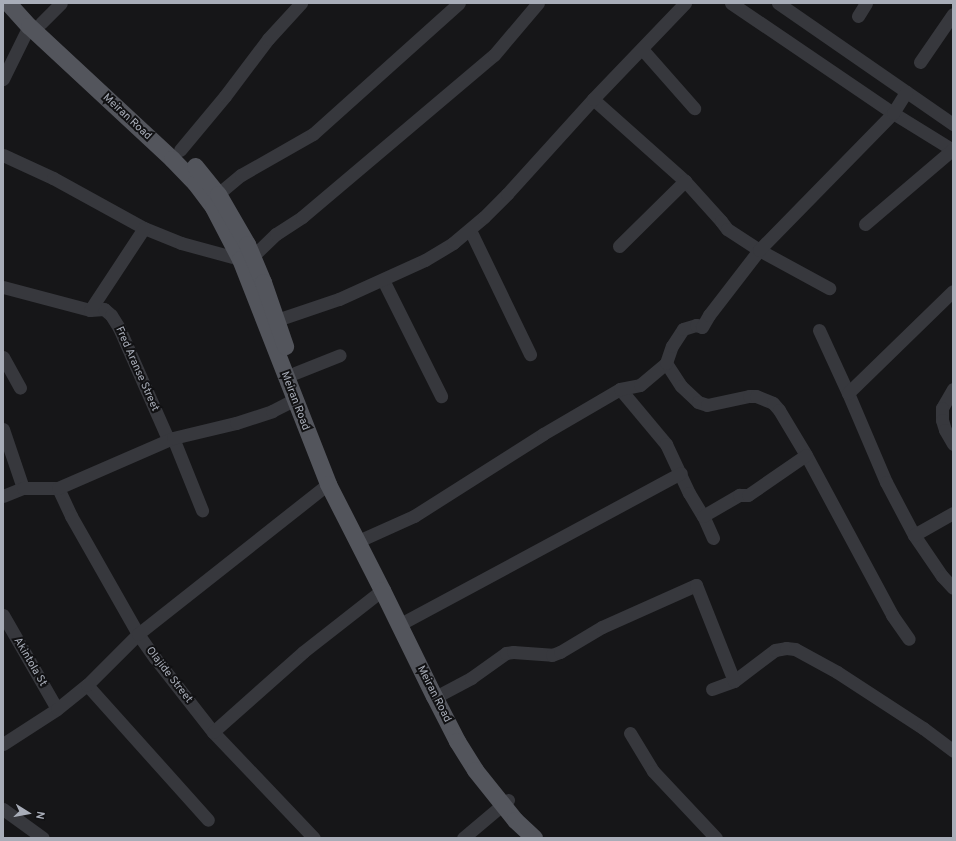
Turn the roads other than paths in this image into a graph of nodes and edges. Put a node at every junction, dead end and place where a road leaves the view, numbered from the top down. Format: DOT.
graph roads {
  1 [pos="8,3"];
  2 [pos="23,3"];
  3 [pos="61,3"];
  4 [pos="538,3"];
  5 [pos="685,3"];
  6 [pos="731,3"];
  7 [pos="778,3"];
  8 [pos="866,3"];
  9 [pos="456,4"];
  10 [pos="296,5"];
  11 [pos="953,14"];
  12 [pos="858,16"];
  13 [pos="35,24"];
  14 [pos="642,49"];
  15 [pos="920,62"];
  16 [pos="3,79"];
  17 [pos="906,92"];
  18 [pos="593,99"];
  19 [pos="694,108"];
  20 [pos="893,113"];
  21 [pos="953,124"];
  22 [pos="953,149"];
  23 [pos="180,150"];
  24 [pos="3,155"];
  25 [pos="685,181"];
  26 [pos="218,194"];
  27 [pos="865,224"];
  28 [pos="144,228"];
  29 [pos="470,230"];
  30 [pos="619,246"];
  31 [pos="759,250"];
  32 [pos="246,258"];
  33 [pos="383,280"];
  34 [pos="3,287"];
  35 [pos="829,288"];
  36 [pos="953,291"];
  37 [pos="90,310"];
  38 [pos="270,322"];
  39 [pos="818,330"];
  40 [pos="340,354"];
  41 [pos="530,354"];
  42 [pos="3,357"];
  43 [pos="666,363"];
  44 [pos="295,373"];
  45 [pos="20,388"];
  46 [pos="620,389"];
  47 [pos="953,389"];
  48 [pos="848,393"];
  49 [pos="442,396"];
  50 [pos="294,400"];
  51 [pos="3,428"];
  52 [pos="170,438"];
  53 [pos="953,444"];
  54 [pos="806,455"];
  55 [pos="681,473"];
  56 [pos="328,484"];
  57 [pos="24,488"];
  58 [pos="58,488"];
  59 [pos="3,496"];
  60 [pos="202,510"];
  61 [pos="953,514"];
  62 [pos="703,516"];
  63 [pos="914,535"];
  64 [pos="366,538"];
  65 [pos="713,538"];
  66 [pos="953,588"];
  67 [pos="382,590"];
  68 [pos="3,614"];
  69 [pos="406,621"];
  70 [pos="138,634"];
  71 [pos="909,639"];
  72 [pos="734,681"];
  73 [pos="87,685"];
  74 [pos="712,689"];
  75 [pos="443,693"];
  76 [pos="57,709"];
  77 [pos="213,732"];
  78 [pos="630,733"];
  79 [pos="3,744"];
  80 [pos="953,750"];
  81 [pos="479,767"];
  82 [pos="505,802"];
  83 [pos="3,809"];
  84 [pos="208,820"];
  85 [pos="309,836"];
  86 [pos="43,838"];
  87 [pos="463,838"];
  88 [pos="534,838"];
  89 [pos="546,838"];
  90 [pos="716,838"];
  1 -- 13 [label="main road, Meiran Road"];
  2 -- 13 [label="main road, Meiran Road"];
  3 -- 13 [label="street"];
  4 -- 32 [label="street"];
  5 -- 14 [label="street"];
  6 -- 20 [label="street"];
  7 -- 17 [label="street"];
  8 -- 12 [label="street"];
  9 -- 26 [label="street"];
  10 -- 23 [label="street"];
  11 -- 15 [label="street"];
  13 -- 16 [label="street"];
  13 -- 23 [label="main road, Meiran Road"];
  13 -- 32 [label="main road, Meiran Road"];
  14 -- 18 [label="street"];
  14 -- 19 [label="street"];
  17 -- 20 [label="street"];
  17 -- 21 [label="street"];
  18 -- 25 [label="street"];
  18 -- 29 [label="street"];
  20 -- 22 [label="street"];
  20 -- 31 [label="street"];
  22 -- 27 [label="street"];
  23 -- 26 [label="main road, Meiran Road"];
  24 -- 28 [label="street"];
  25 -- 30 [label="street"];
  25 -- 31 [label="street"];
  26 -- 32 [label="main road, Meiran Road"];
  28 -- 32 [label="street"];
  28 -- 37 [label="street"];
  29 -- 33 [label="street"];
  29 -- 41 [label="street"];
  31 -- 35 [label="street"];
  31 -- 43 [label="street"];
  32 -- 38 [label="main road, Meiran Road"];
  33 -- 38 [label="street"];
  33 -- 49 [label="street"];
  34 -- 37 [label="street, Fred Aranse Street"];
  36 -- 48 [label="street"];
  37 -- 52 [label="street, Fred Aranse Street"];
  38 -- 44 [label="main road, Meiran Road"];
  38 -- 50 [label="main road, Meiran Road"];
  39 -- 48 [label="street"];
  40 -- 44 [label="street"];
  42 -- 45 [label="street"];
  43 -- 46 [label="street"];
  43 -- 54 [label="street"];
  44 -- 64 [label="main road, Meiran Road"];
  46 -- 55 [label="street"];
  46 -- 64 [label="street"];
  47 -- 53 [label="street"];
  48 -- 63 [label="street"];
  50 -- 52 [label="street"];
  50 -- 56 [label="main road, Meiran Road"];
  51 -- 57 [label="street"];
  52 -- 58 [label="street"];
  52 -- 60 [label="street"];
  54 -- 62 [label="street"];
  54 -- 71 [label="street"];
  55 -- 62 [label="street"];
  55 -- 69 [label="street"];
  56 -- 67 [label="main road, Meiran Road"];
  56 -- 70 [label="street"];
  57 -- 58 [label="street"];
  57 -- 59 [label="street"];
  58 -- 70 [label="street, Olajide Street"];
  61 -- 63 [label="street"];
  62 -- 65 [label="street"];
  63 -- 66 [label="street"];
  64 -- 69 [label="main road, Meiran Road"];
  67 -- 77 [label="street"];
  67 -- 81 [label="main road, Meiran Road"];
  68 -- 76 [label="street, Akintola St"];
  69 -- 75 [label="main road, Meiran Road"];
  70 -- 73 [label="street"];
  70 -- 77 [label="street, Olajide Street"];
  72 -- 74 [label="street"];
  72 -- 75 [label="street"];
  72 -- 80 [label="street"];
  73 -- 76 [label="street"];
  73 -- 84 [label="street"];
  75 -- 81 [label="main road, Meiran Road"];
  76 -- 79 [label="street"];
  77 -- 85 [label="street, Olajide Street"];
  78 -- 90 [label="street"];
  81 -- 82 [label="main road, Meiran Road"];
  82 -- 87 [label="street"];
  82 -- 88 [label="main road, Meiran Road"];
  82 -- 89 [label="main road, Meiran Road"];
  83 -- 86 [label="street"];
}
